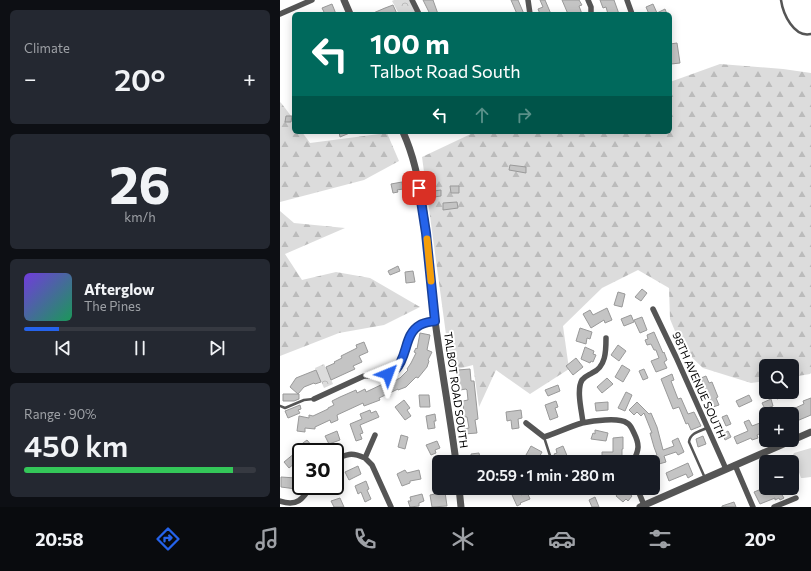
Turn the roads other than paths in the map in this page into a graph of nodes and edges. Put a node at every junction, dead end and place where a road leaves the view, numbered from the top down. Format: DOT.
graph roads {
  1 [pos="344,0"];
  2 [pos="412,0"];
  3 [pos="528,0"];
  4 [pos="588,0"];
  5 [pos="627,0"];
  6 [pos="781,0"];
  7 [pos="309,1"];
  8 [pos="349,12"];
  9 [pos="417,12"];
  10 [pos="530,12"];
  11 [pos="591,12"];
  12 [pos="631,12"];
  13 [pos="280,14"];
  14 [pos="811,34"];
  15 [pos="404,134"];
  16 [pos="653,309"];
  17 [pos="435,321"];
  18 [pos="606,338"];
  19 [pos="314,399"];
  20 [pos="280,406"];
  21 [pos="583,423"];
  22 [pos="526,424"];
  23 [pos="708,428"];
  24 [pos="811,432"];
  25 [pos="375,434"];
  26 [pos="544,437"];
  27 [pos="455,455"];
  28 [pos="550,455"];
  29 [pos="636,455"];
  30 [pos="344,456"];
  31 [pos="365,458"];
  32 [pos="735,465"];
  33 [pos="726,469"];
  34 [pos="705,478"];
  35 [pos="305,495"];
  36 [pos="460,495"];
  37 [pos="639,495"];
  38 [pos="796,498"];
  39 [pos="280,501"];
  40 [pos="642,506"];
  41 [pos="391,507"];
  42 [pos="461,507"];
  43 [pos="753,507"];
  44 [pos="774,507"];
  1 -- 8 [label="street"];
  2 -- 9 [label="street"];
  3 -- 10 [label="street"];
  4 -- 11 [label="street"];
  5 -- 12 [label="street"];
  6 -- 14 [label="lane"];
  7 -- 13 [label="street"];
  15 -- 17 [label="street, TALBOT ROAD SOUTH"];
  16 -- 23 [label="street, 98TH AVENUE SOUTH"];
  17 -- 19 [label="street"];
  17 -- 27 [label="street, TALBOT ROAD SOUTH"];
  18 -- 21 [label="street"];
  19 -- 20 [label="lane"];
  21 -- 26 [label="street"];
  21 -- 29 [label="street"];
  22 -- 26 [label="street"];
  23 -- 33 [label="street, 98TH AVENUE SOUTH"];
  23 -- 34 [label="lane"];
  24 -- 32 [label="street"];
  25 -- 31 [label="street"];
  26 -- 28 [label="lane"];
  30 -- 31 [label="street"];
  31 -- 41 [label="street"];
  32 -- 33 [label="street"];
  32 -- 43 [label="street"];
  33 -- 34 [label="street"];
  34 -- 40 [label="street"];
  35 -- 39 [label="street"];
  36 -- 42 [label="street"];
  37 -- 40 [label="street"];
  38 -- 44 [label="street"];
}
